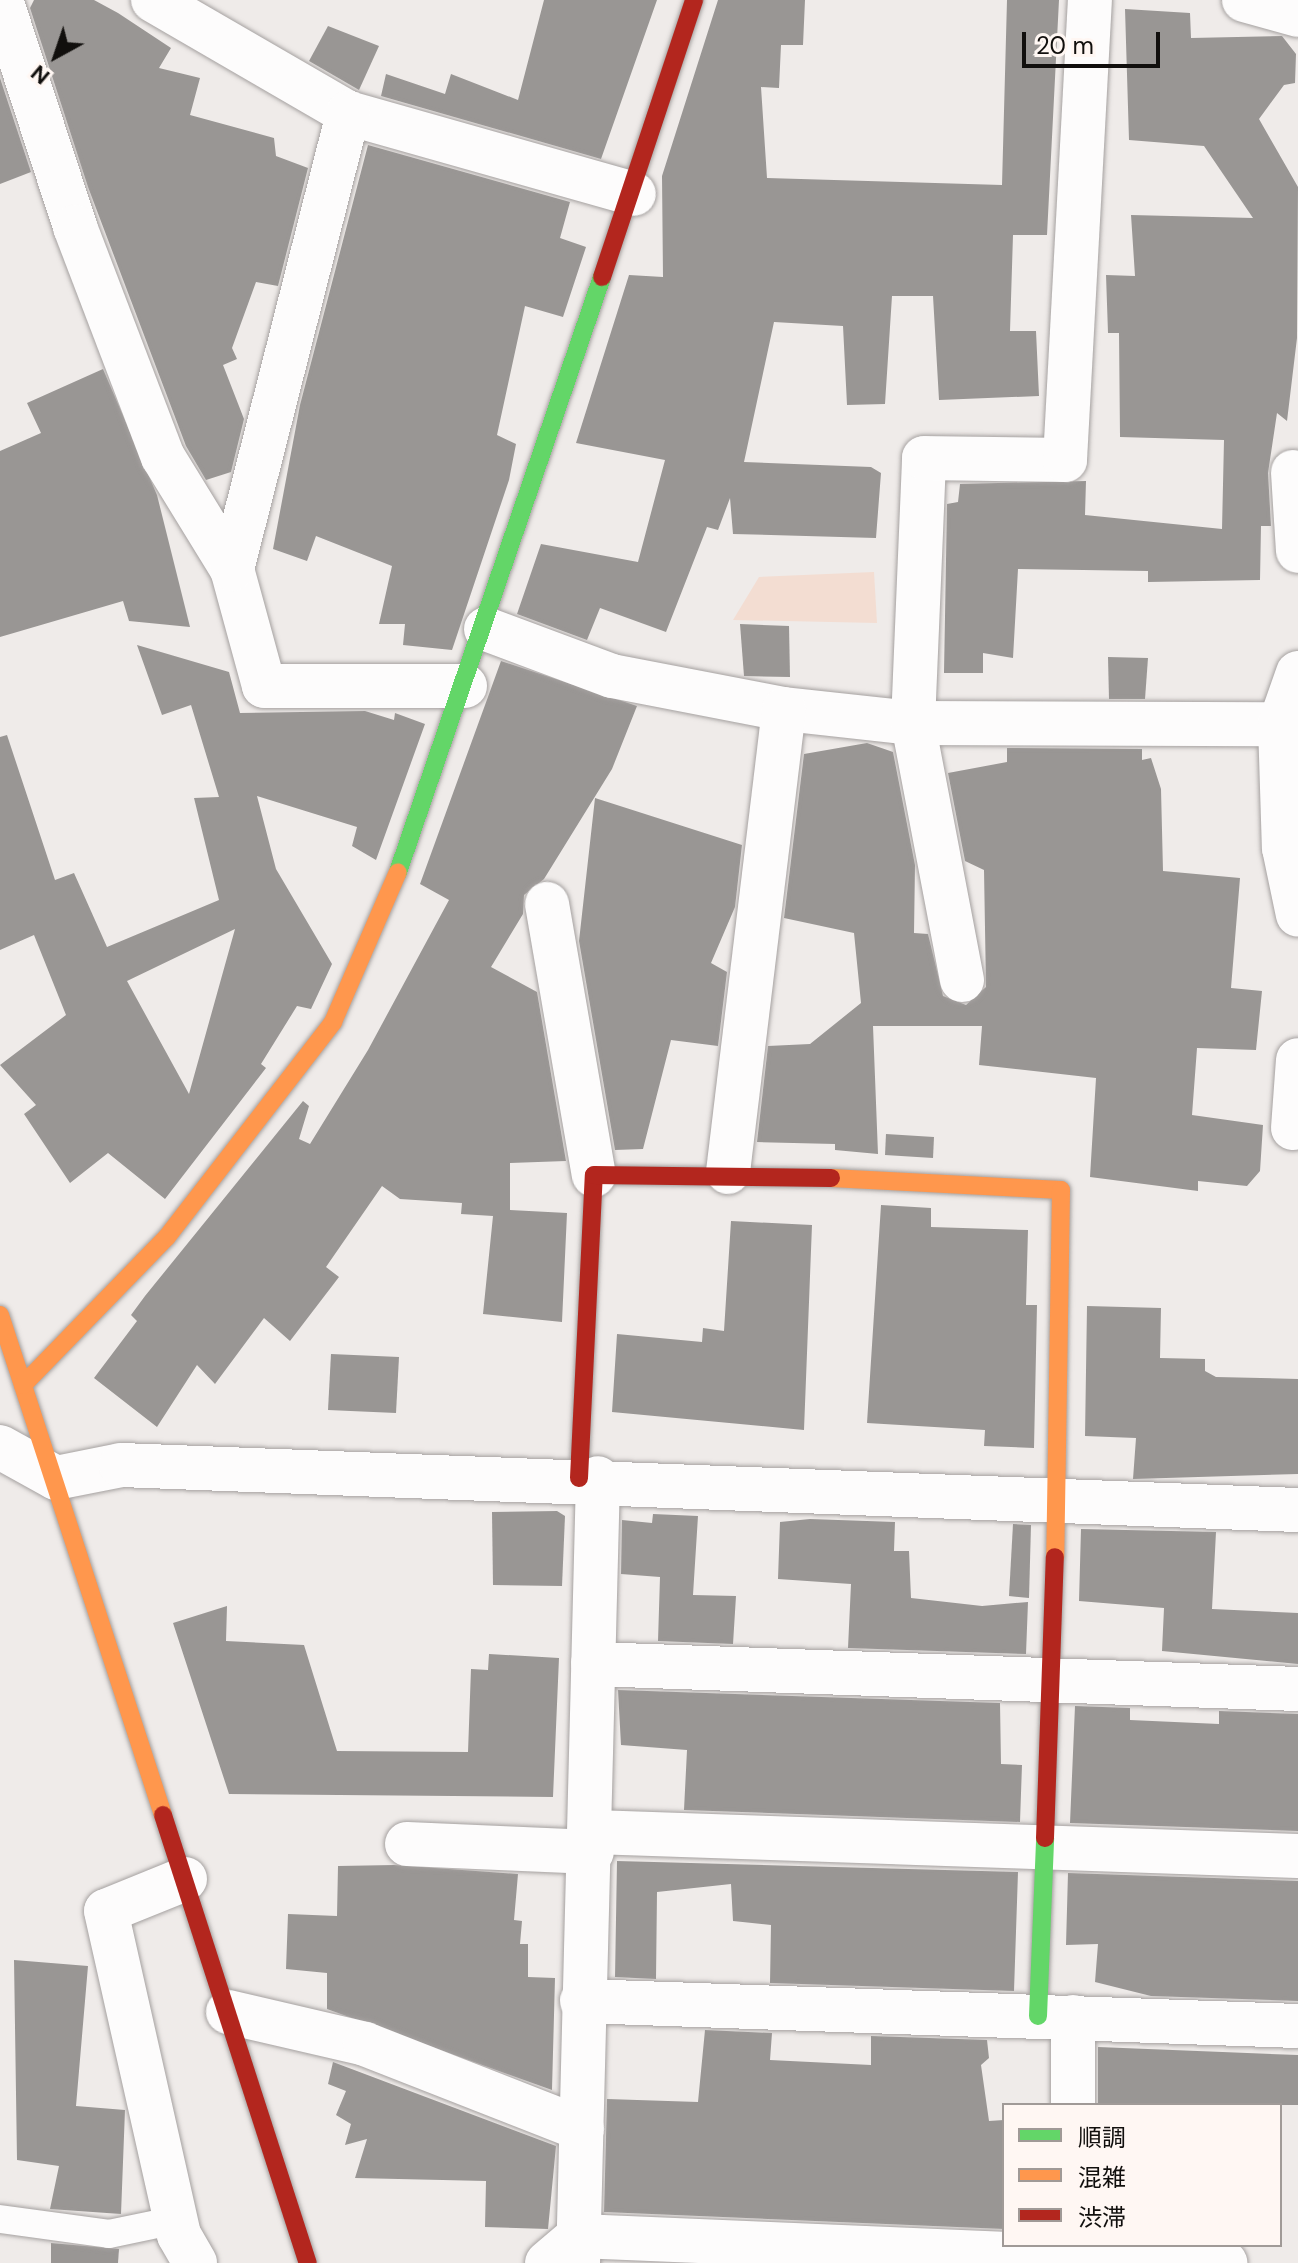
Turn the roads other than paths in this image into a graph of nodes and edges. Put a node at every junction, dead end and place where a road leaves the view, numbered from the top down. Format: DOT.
graph roads {
  1 [pos="1,0"];
  2 [pos="153,0"];
  3 [pos="694,0"];
  4 [pos="1090,0"];
  5 [pos="1244,0"];
  6 [pos="1298,15"];
  7 [pos="348,113"];
  8 [pos="634,194"];
  9 [pos="1295,471"];
  10 [pos="1298,551"];
  11 [pos="232,569"];
  12 [pos="486,629"];
  13 [pos="1298,673"];
  14 [pos="465,686"];
  15 [pos="784,709"];
  16 [pos="913,723"];
  17 [pos="1280,724"];
  18 [pos="547,904"];
  19 [pos="1298,915"];
  20 [pos="962,980"];
  21 [pos="1298,1060"];
  22 [pos="1293,1128"];
  23 [pos="728,1172"];
  24 [pos="594,1175"];
  25 [pos="0,1315"];
  26 [pos="23,1385"];
  27 [pos="0,1447"];
  28 [pos="56,1478"];
  29 [pos="588,1478"];
  30 [pos="1053,1499"];
  31 [pos="1298,1510"];
  32 [pos="593,1664"];
  33 [pos="1048,1678"];
  34 [pos="1298,1689"];
  35 [pos="592,1842"];
  36 [pos="407,1844"];
  37 [pos="1046,1846"];
  38 [pos="1298,1856"];
  39 [pos="185,1879"];
  40 [pos="582,2001"];
  41 [pos="228,2012"];
  42 [pos="1056,2016"];
  43 [pos="1298,2026"];
  44 [pos="1073,2103"];
  45 [pos="582,2129"];
  46 [pos="0,2219"];
  47 [pos="176,2220"];
  48 [pos="568,2254"];
  49 [pos="1073,2255"];
  50 [pos="195,2263"];
  51 [pos="308,2263"];
  52 [pos="1225,2263"];
  1 -- 11 [label="street"];
  2 -- 7 [label="street"];
  3 -- 8 [label="street"];
  4 -- 16 [label="street"];
  5 -- 6 [label="street"];
  7 -- 8 [label="street"];
  7 -- 11 [label="street"];
  8 -- 12 [label="street"];
  9 -- 10 [label="street"];
  11 -- 14 [label="street"];
  12 -- 14 [label="street"];
  12 -- 15 [label="street"];
  13 -- 17 [label="street"];
  14 -- 26 [label="street"];
  15 -- 16 [label="street"];
  15 -- 23 [label="street"];
  16 -- 17 [label="street"];
  16 -- 20 [label="street"];
  17 -- 19 [label="street"];
  18 -- 24 [label="street"];
  21 -- 22 [label="street"];
  23 -- 24 [label="street"];
  23 -- 30 [label="street"];
  24 -- 29 [label="street"];
  25 -- 26 [label="street"];
  26 -- 28 [label="street"];
  27 -- 28 [label="street"];
  28 -- 29 [label="street"];
  28 -- 39 [label="street"];
  29 -- 30 [label="street"];
  29 -- 32 [label="street"];
  30 -- 31 [label="street"];
  30 -- 33 [label="street"];
  32 -- 33 [label="street"];
  32 -- 35 [label="street"];
  33 -- 34 [label="street"];
  33 -- 37 [label="street"];
  35 -- 36 [label="street"];
  35 -- 37 [label="street"];
  35 -- 40 [label="street"];
  37 -- 38 [label="street"];
  37 -- 42 [label="street"];
  39 -- 41 [label="street"];
  39 -- 47 [label="street"];
  40 -- 42 [label="street"];
  40 -- 45 [label="street"];
  41 -- 45 [label="street"];
  41 -- 51 [label="street"];
  42 -- 43 [label="street"];
  42 -- 44 [label="street"];
  45 -- 48 [label="street"];
  46 -- 47 [label="lane"];
  47 -- 50 [label="street"];
  48 -- 49 [label="street"];
  49 -- 52 [label="street"];
}
